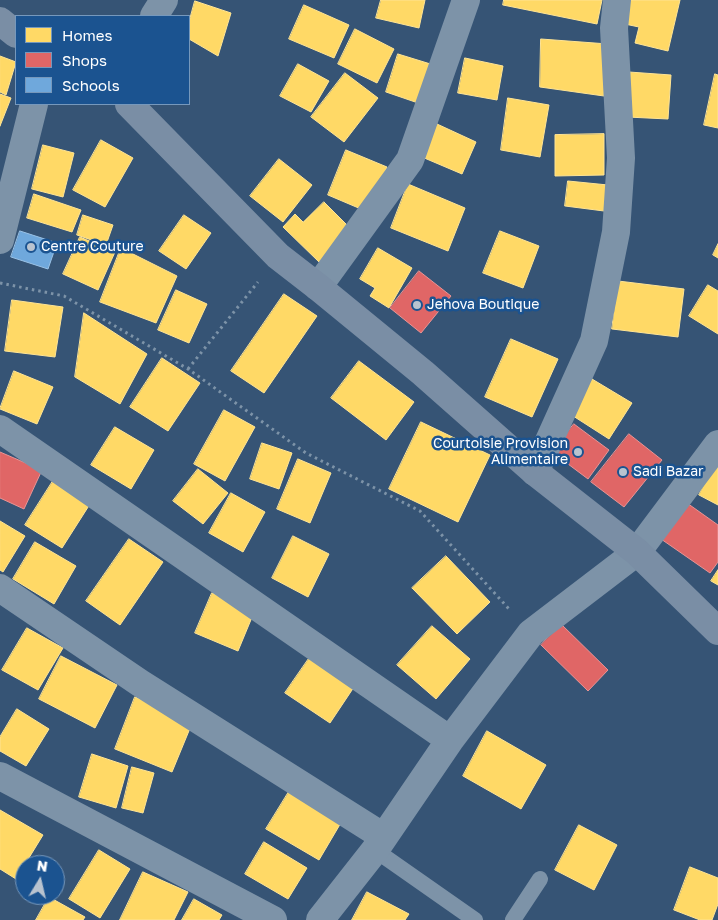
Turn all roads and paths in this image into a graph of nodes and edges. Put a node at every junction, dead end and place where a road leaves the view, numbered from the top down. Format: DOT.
graph roads {
  1 [pos="164,0"];
  2 [pos="466,0"];
  3 [pos="617,0"];
  4 [pos="155,15"];
  5 [pos="0,21"];
  6 [pos="15,33"];
  7 [pos="34,105"];
  8 [pos="130,105"];
  9 [pos="0,240"];
  10 [pos="278,256"];
  11 [pos="0,283"];
  12 [pos="318,286"];
  13 [pos="188,369"];
  14 [pos="0,429"];
  15 [pos="718,444"];
  16 [pos="535,472"];
  17 [pos="637,552"];
  18 [pos="0,588"];
  19 [pos="718,630"];
  20 [pos="531,633"];
  21 [pos="450,740"];
  22 [pos="0,776"];
  23 [pos="380,844"];
  24 [pos="540,879"];
  25 [pos="273,920"];
  26 [pos="320,920"];
  27 [pos="474,920"];
  28 [pos="513,920"];
  1 -- 4 [label="street"];
  2 -- 12 [label="street"];
  3 -- 16 [label="street"];
  5 -- 6 [label="street"];
  7 -- 9 [label="street"];
  8 -- 10 [label="street"];
  10 -- 12 [label="street"];
  10 -- 13 [label="path"];
  11 -- 13 [label="path"];
  12 -- 16 [label="street"];
  13 -- 20 [label="path"];
  14 -- 21 [label="street"];
  15 -- 17 [label="street"];
  16 -- 17 [label="street"];
  17 -- 19 [label="street"];
  17 -- 20 [label="street"];
  18 -- 23 [label="street"];
  20 -- 21 [label="street"];
  21 -- 23 [label="street"];
  22 -- 25 [label="street"];
  23 -- 26 [label="street"];
  23 -- 27 [label="lane"];
  24 -- 28 [label="lane"];
}
